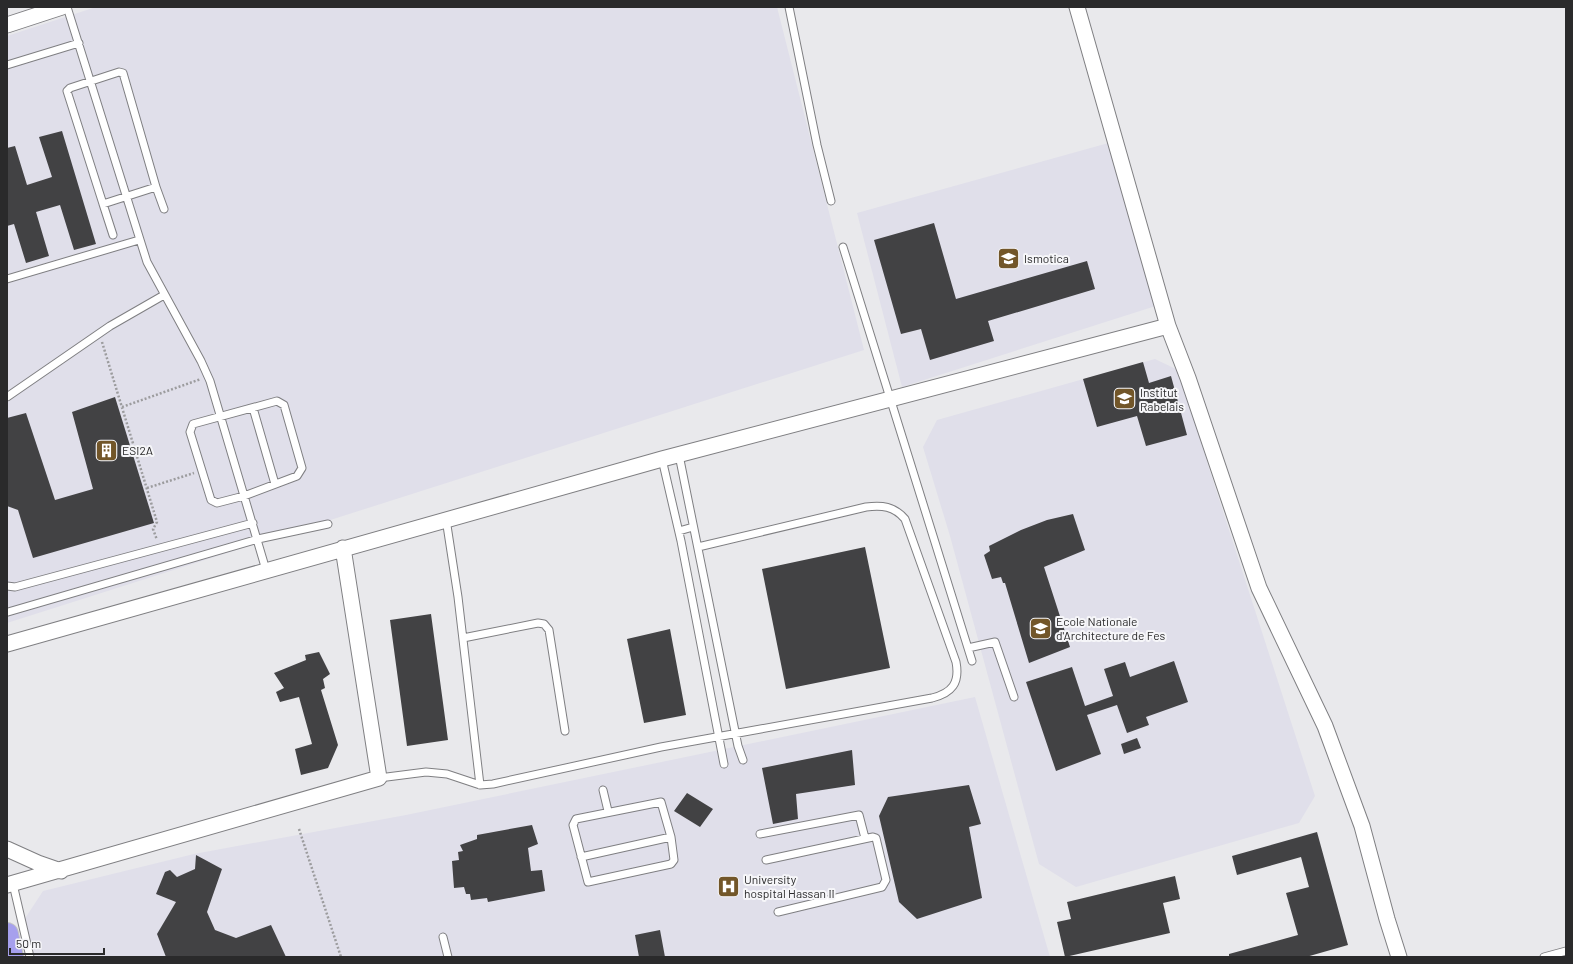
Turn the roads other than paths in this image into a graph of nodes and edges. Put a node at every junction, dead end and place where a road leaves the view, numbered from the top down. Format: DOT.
graph roads {
  1 [pos="60,7"];
  2 [pos="789,7"];
  3 [pos="1076,7"];
  4 [pos="7,25"];
  5 [pos="79,43"];
  6 [pos="7,65"];
  7 [pos="90,81"];
  8 [pos="156,187"];
  9 [pos="127,196"];
  10 [pos="831,201"];
  11 [pos="103,204"];
  12 [pos="164,209"];
  13 [pos="113,234"];
  14 [pos="140,240"];
  15 [pos="843,247"];
  16 [pos="7,279"];
  17 [pos="164,295"];
  18 [pos="1168,326"];
  19 [pos="7,397"];
  20 [pos="890,399"];
  21 [pos="253,408"];
  22 [pos="221,417"];
  23 [pos="679,455"];
  24 [pos="662,459"];
  25 [pos="275,484"];
  26 [pos="244,496"];
  27 [pos="446,519"];
  28 [pos="253,523"];
  29 [pos="328,524"];
  30 [pos="694,527"];
  31 [pos="679,531"];
  32 [pos="258,540"];
  33 [pos="698,547"];
  34 [pos="343,548"];
  35 [pos="266,570"];
  36 [pos="7,586"];
  37 [pos="8,612"];
  38 [pos="463,638"];
  39 [pos="7,644"];
  40 [pos="968,648"];
  41 [pos="972,662"];
  42 [pos="1014,697"];
  43 [pos="565,731"];
  44 [pos="736,734"];
  45 [pos="718,737"];
  46 [pos="743,760"];
  47 [pos="724,764"];
  48 [pos="379,778"];
  49 [pos="480,785"];
  50 [pos="604,790"];
  51 [pos="608,812"];
  52 [pos="760,834"];
  53 [pos="671,837"];
  54 [pos="865,838"];
  55 [pos="7,849"];
  56 [pos="582,857"];
  57 [pos="766,860"];
  58 [pos="61,871"];
  59 [pos="10,885"];
  60 [pos="778,912"];
  61 [pos="7,934"];
  62 [pos="443,937"];
  63 [pos="1566,951"];
  64 [pos="12,957"];
  65 [pos="30,957"];
  66 [pos="448,957"];
  67 [pos="1399,957"];
  68 [pos="1544,957"];
  1 -- 4 [label="street"];
  1 -- 5 [label="lane"];
  2 -- 10 [label="lane"];
  3 -- 18 [label="street"];
  5 -- 6 [label="lane"];
  5 -- 7 [label="lane"];
  7 -- 8 [label="lane"];
  7 -- 9 [label="lane"];
  7 -- 11 [label="lane"];
  8 -- 9 [label="lane"];
  8 -- 12 [label="lane"];
  9 -- 11 [label="lane"];
  9 -- 14 [label="lane"];
  11 -- 13 [label="lane"];
  14 -- 16 [label="lane"];
  14 -- 17 [label="lane"];
  15 -- 20 [label="lane"];
  17 -- 19 [label="lane"];
  17 -- 22 [label="lane"];
  18 -- 20 [label="street"];
  18 -- 67 [label="street"];
  20 -- 23 [label="street"];
  20 -- 40 [label="lane"];
  21 -- 22 [label="lane"];
  21 -- 25 [label="lane"];
  21 -- 25 [label="lane"];
  22 -- 26 [label="lane"];
  22 -- 26 [label="lane"];
  23 -- 24 [label="street"];
  23 -- 30 [label="lane"];
  24 -- 27 [label="street"];
  24 -- 31 [label="lane"];
  25 -- 26 [label="lane"];
  26 -- 28 [label="lane"];
  27 -- 34 [label="street"];
  27 -- 38 [label="lane"];
  28 -- 32 [label="lane"];
  28 -- 36 [label="lane"];
  29 -- 32 [label="lane"];
  30 -- 31 [label="lane"];
  30 -- 33 [label="lane"];
  31 -- 45 [label="lane"];
  32 -- 35 [label="lane"];
  32 -- 37 [label="lane"];
  33 -- 44 [label="lane"];
  33 -- 44 [label="lane"];
  34 -- 35 [label="street"];
  34 -- 48 [label="street"];
  35 -- 39 [label="street"];
  38 -- 43 [label="lane"];
  38 -- 49 [label="lane"];
  40 -- 41 [label="lane"];
  40 -- 42 [label="lane"];
  44 -- 45 [label="lane"];
  44 -- 46 [label="lane"];
  45 -- 47 [label="lane"];
  45 -- 49 [label="lane"];
  48 -- 49 [label="lane"];
  48 -- 58 [label="street"];
  50 -- 51 [label="lane"];
  51 -- 53 [label="lane"];
  51 -- 56 [label="lane"];
  52 -- 54 [label="lane"];
  53 -- 56 [label="lane"];
  53 -- 56 [label="lane"];
  54 -- 57 [label="lane"];
  54 -- 60 [label="lane"];
  55 -- 58 [label="street"];
  58 -- 59 [label="street"];
  59 -- 65 [label="lane"];
  61 -- 64 [label="highway"];
  62 -- 66 [label="lane"];
  63 -- 68 [label="lane"];
}
